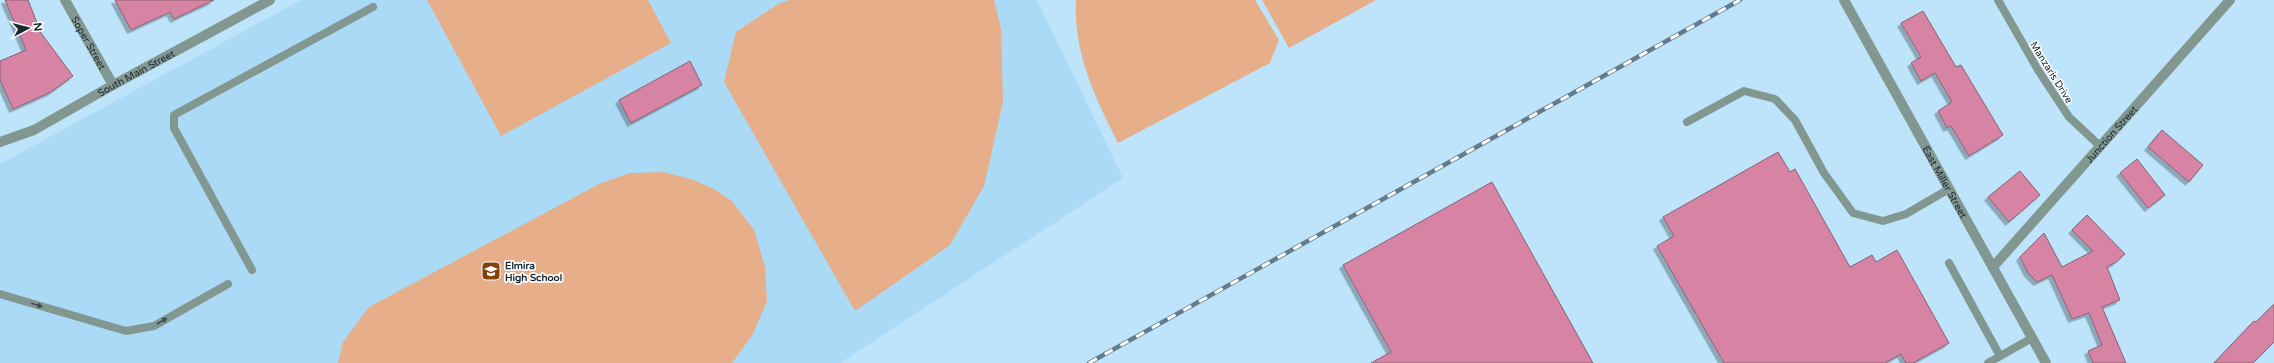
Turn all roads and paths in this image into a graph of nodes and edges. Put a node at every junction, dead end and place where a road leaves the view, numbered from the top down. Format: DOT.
graph roads {
  1 [pos="65,0"];
  2 [pos="270,0"];
  3 [pos="1844,0"];
  4 [pos="1998,0"];
  5 [pos="2230,0"];
  6 [pos="373,7"];
  7 [pos="112,85"];
  8 [pos="1688,122"];
  9 [pos="0,142"];
  10 [pos="2100,146"];
  11 [pos="1949,189"];
  12 [pos="1949,263"];
  13 [pos="1993,267"];
  14 [pos="252,270"];
  15 [pos="228,284"];
  16 [pos="0,294"];
  17 [pos="2032,338"];
  18 [pos="2000,356"];
  19 [pos="1988,363"];
  20 [pos="2046,363"];
  1 -- 7 [label="street, Soper Street"];
  2 -- 7 [label="street, South Main Street"];
  3 -- 11 [label="street, East Miller Street"];
  4 -- 10 [label="lane, Manzaris Drive"];
  5 -- 10 [label="street, Junction Street"];
  6 -- 14 [label="lane"];
  7 -- 9 [label="street, South Main Street"];
  8 -- 11 [label="lane"];
  10 -- 13 [label="street, Junction Street"];
  11 -- 13 [label="street, East Miller Street"];
  12 -- 18 [label="lane"];
  13 -- 17 [label="street, East Miller Street"];
  16 -- 15 [label="lane, one-way"];
  17 -- 18 [label="lane"];
  17 -- 20 [label="street, East Miller Street"];
  18 -- 19 [label="lane"];
}
